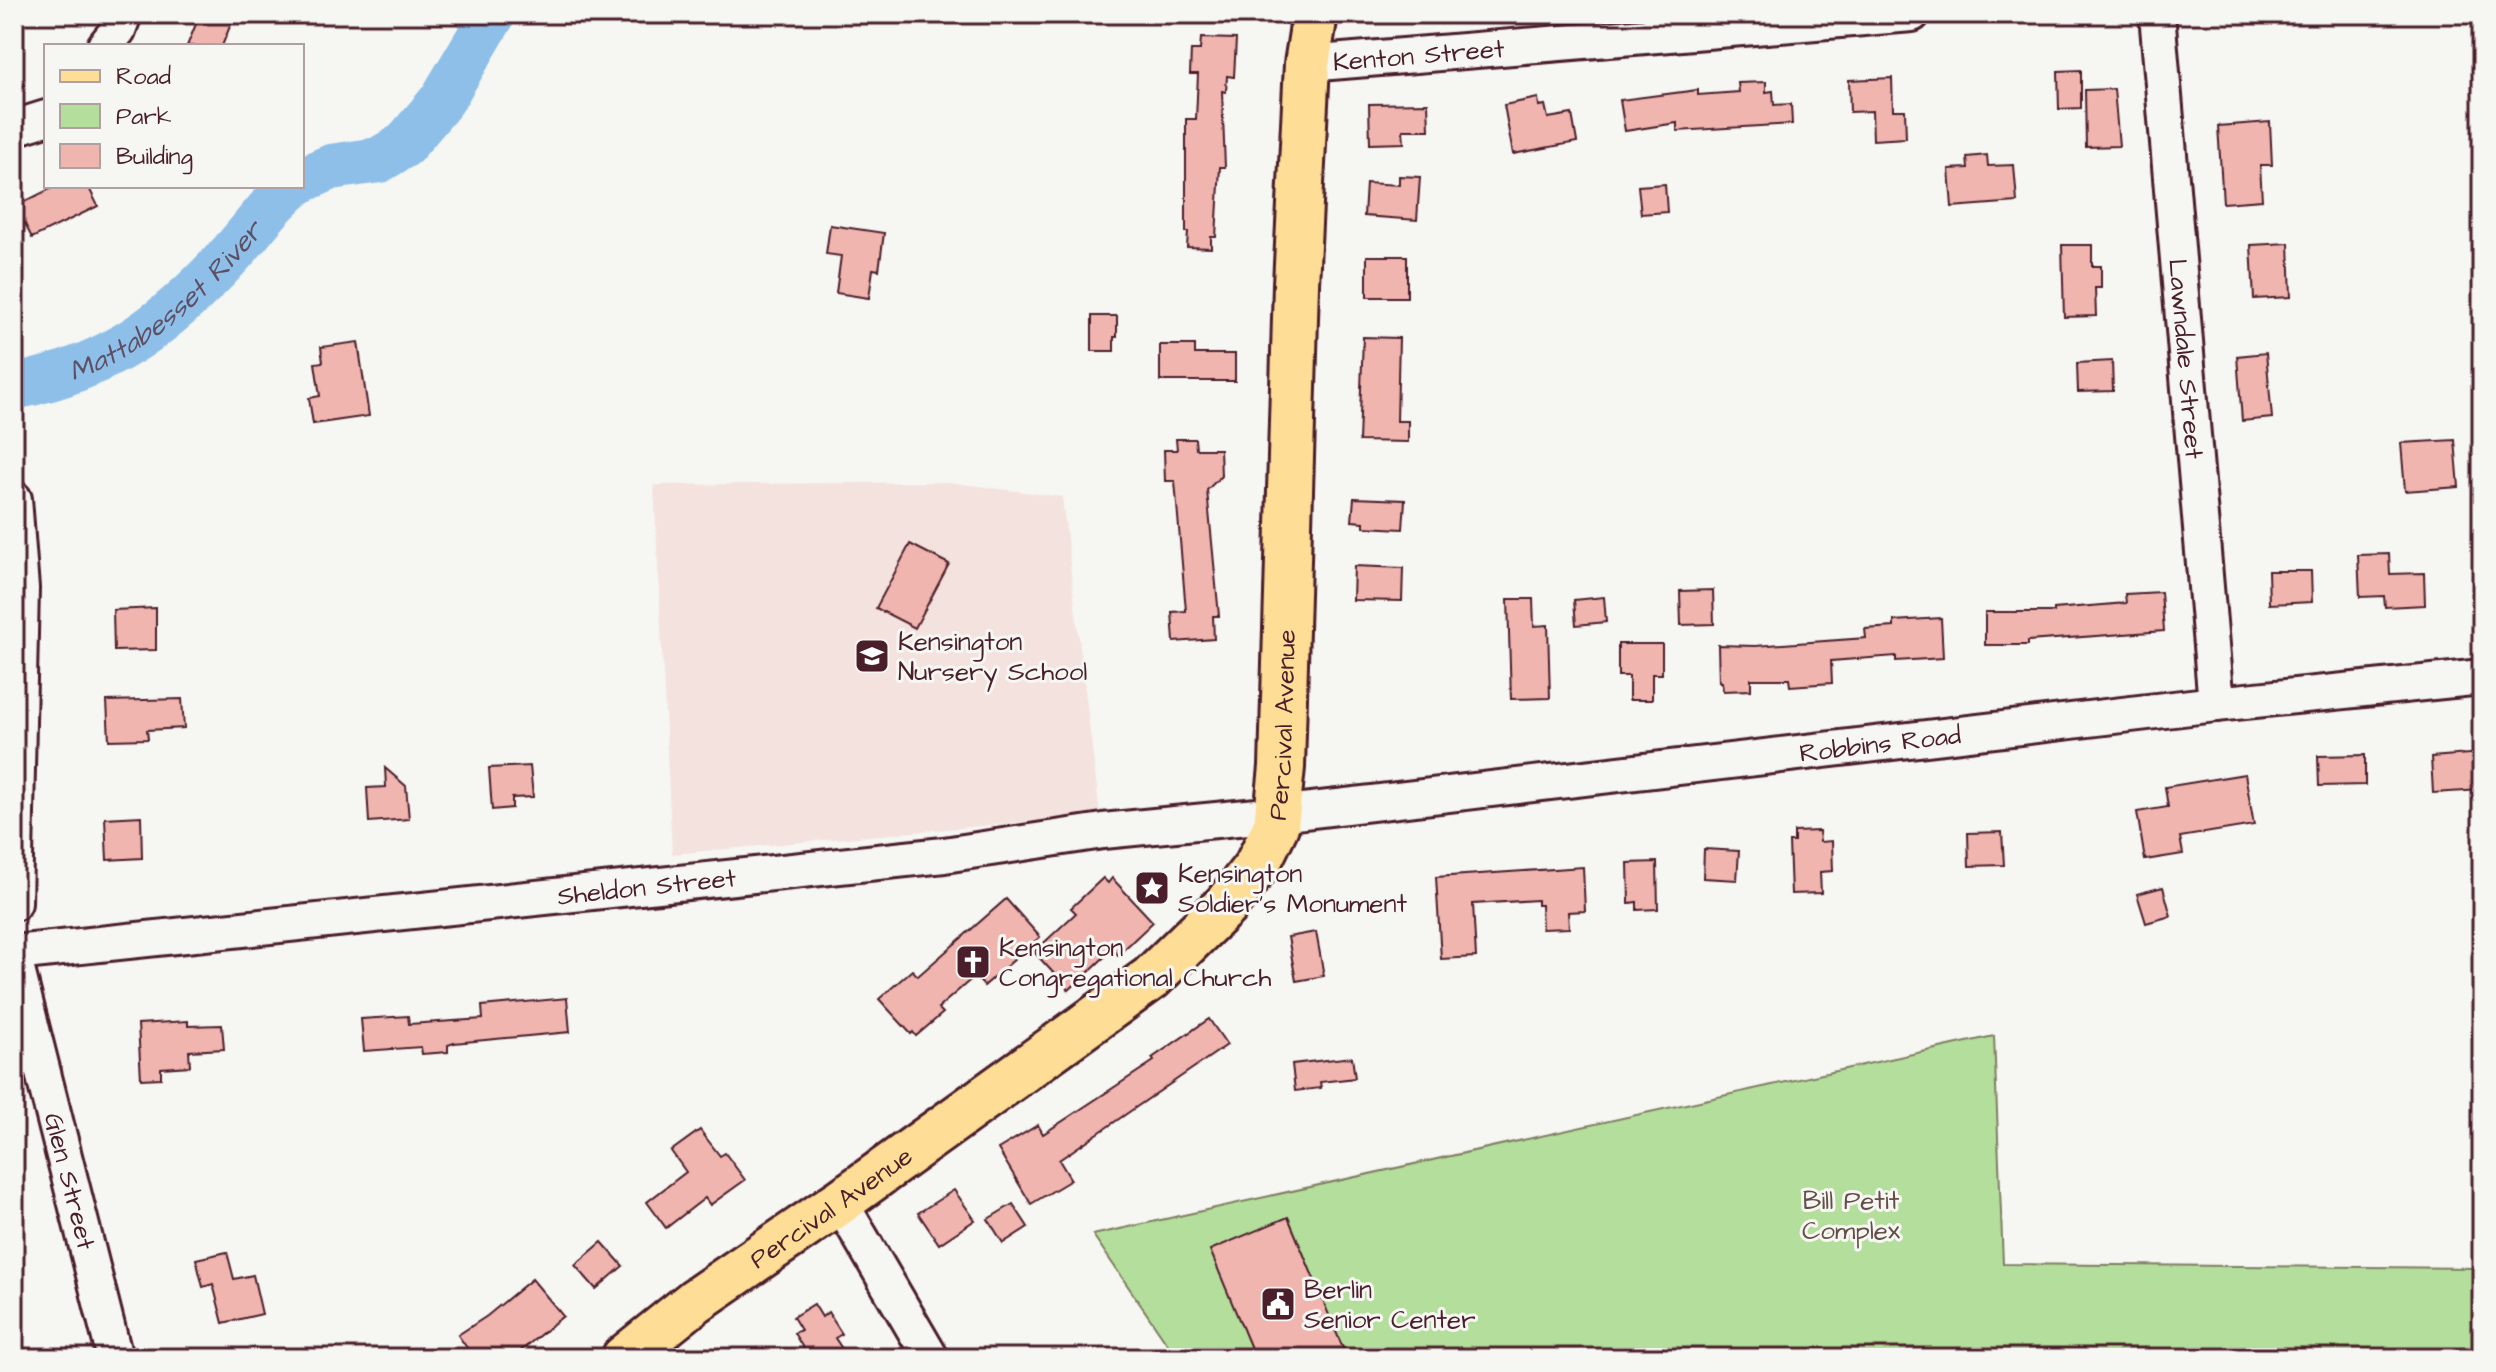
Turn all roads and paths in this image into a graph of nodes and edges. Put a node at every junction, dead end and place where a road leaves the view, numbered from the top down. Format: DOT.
graph roads {
  1 [pos="124,14"];
  2 [pos="1315,14"];
  3 [pos="1912,14"];
  4 [pos="2157,14"];
  5 [pos="107,44"];
  6 [pos="1307,64"];
  7 [pos="44,119"];
  8 [pos="14,128"];
  9 [pos="14,499"];
  10 [pos="2482,677"];
  11 [pos="2216,704"];
  12 [pos="1278,814"];
  13 [pos="14,903"];
  14 [pos="14,956"];
  15 [pos="840,1202"];
  16 [pos="115,1358"];
  17 [pos="624,1358"];
  18 [pos="931,1358"];
  1 -- 5 [label="street"];
  2 -- 6 [label="main road, Percival Avenue"];
  3 -- 6 [label="street, Kenton Street"];
  4 -- 11 [label="street, Lawndale Street"];
  6 -- 12 [label="main road, Percival Avenue"];
  7 -- 8 [label="street"];
  9 -- 13 [label="street"];
  10 -- 11 [label="street, Robbins Road"];
  11 -- 12 [label="street, Robbins Road"];
  12 -- 14 [label="street, Sheldon Street"];
  12 -- 15 [label="main road, Percival Avenue"];
  14 -- 16 [label="street, Glen Street"];
  15 -- 17 [label="main road, Percival Avenue"];
  15 -- 18 [label="street"];
}
